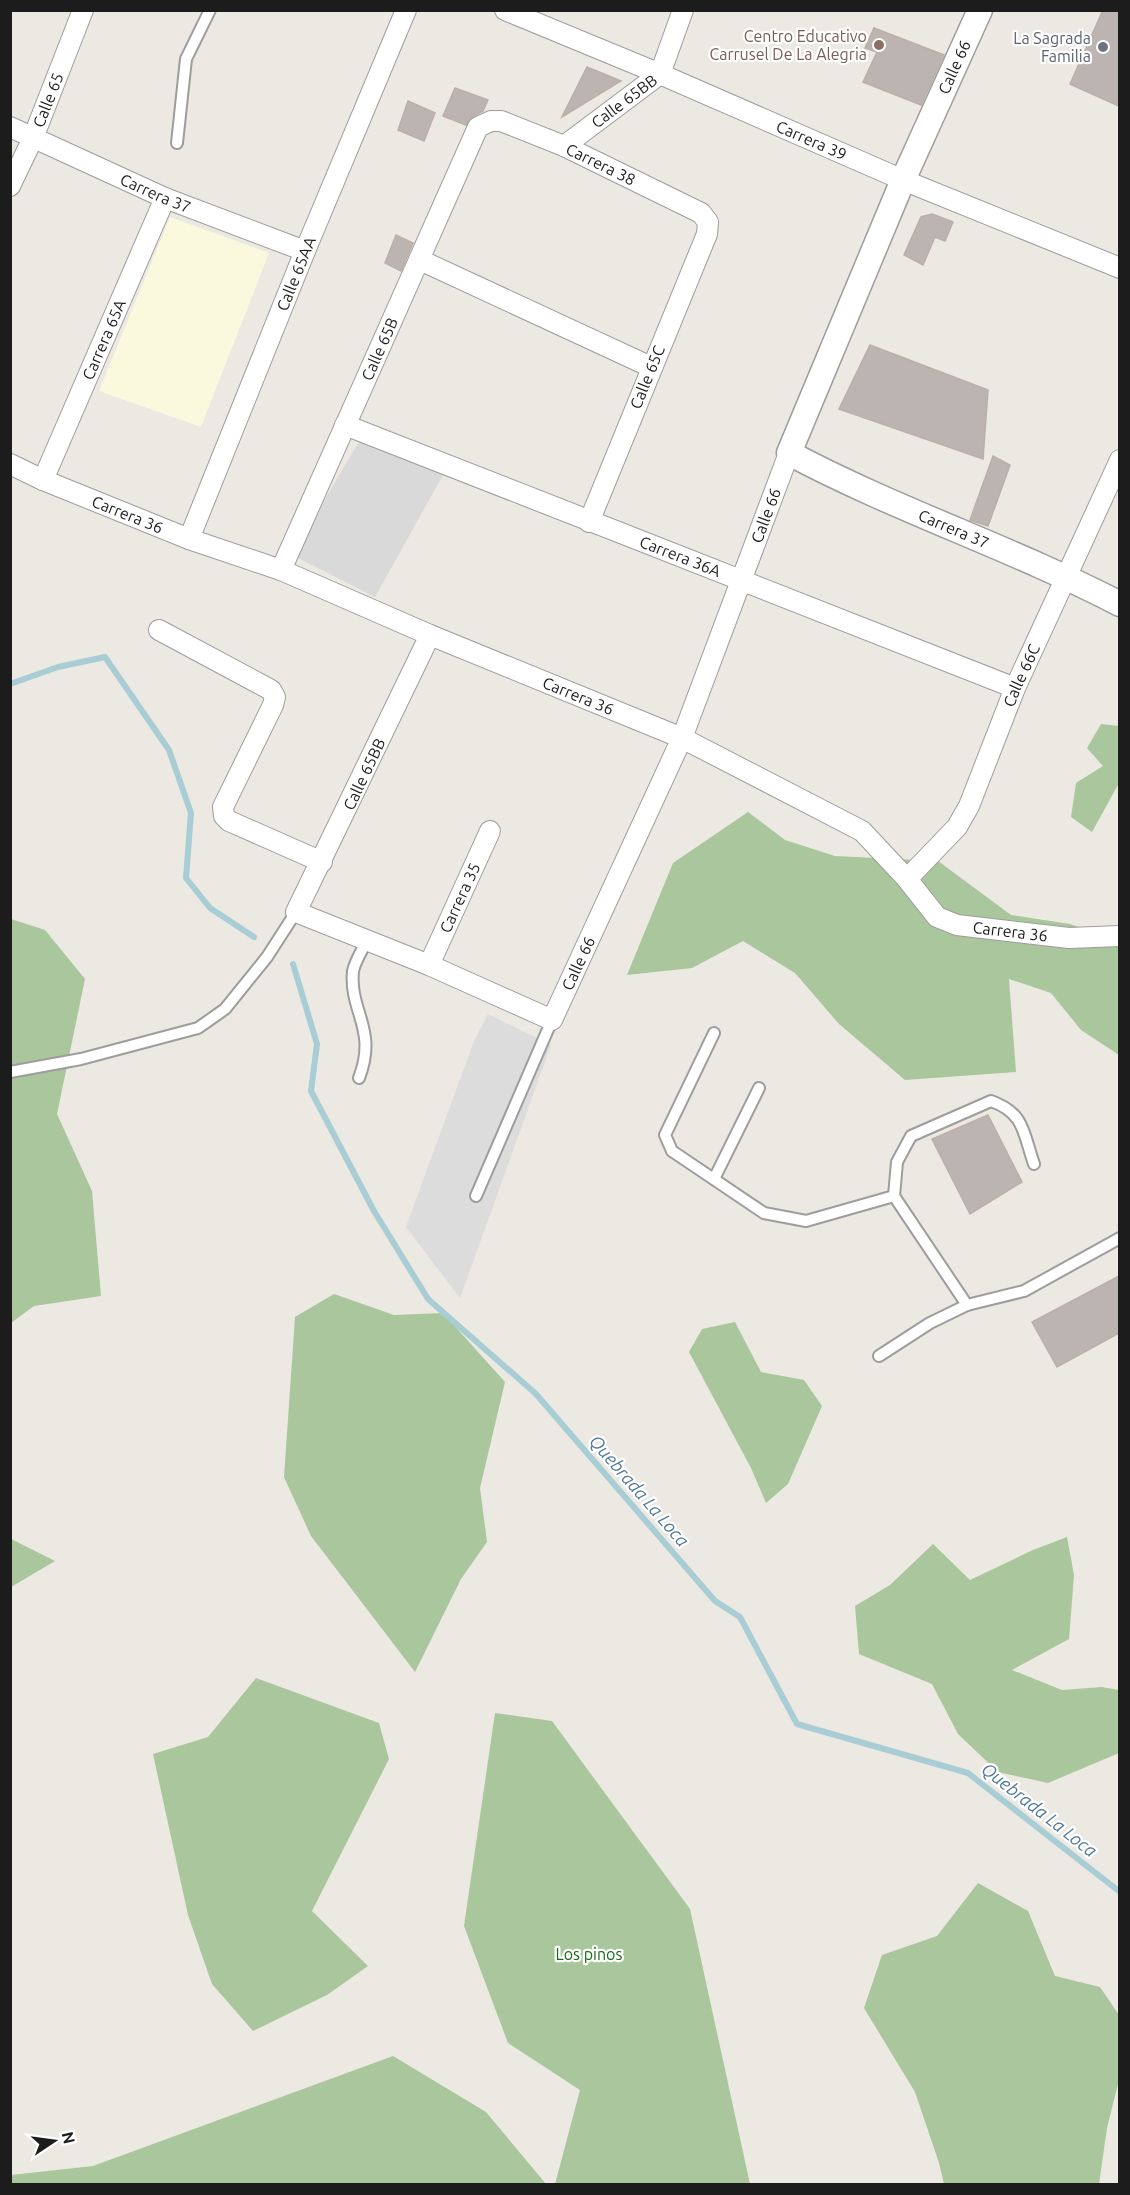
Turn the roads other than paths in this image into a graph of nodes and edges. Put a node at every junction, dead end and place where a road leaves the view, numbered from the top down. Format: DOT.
graph roads {
  1 [pos="83,10"];
  2 [pos="210,10"];
  3 [pos="406,10"];
  4 [pos="505,10"];
  5 [pos="683,10"];
  6 [pos="980,10"];
  7 [pos="660,74"];
  8 [pos="10,127"];
  9 [pos="478,127"];
  10 [pos="33,138"];
  11 [pos="177,143"];
  12 [pos="564,146"];
  13 [pos="903,180"];
  14 [pos="10,186"];
  15 [pos="165,198"];
  16 [pos="707,234"];
  17 [pos="304,250"];
  18 [pos="420,260"];
  19 [pos="1119,268"];
  20 [pos="651,367"];
  21 [pos="345,425"];
  22 [pos="789,453"];
  23 [pos="1119,460"];
  24 [pos="10,464"];
  25 [pos="43,480"];
  26 [pos="589,522"];
  27 [pos="189,539"];
  28 [pos="281,570"];
  29 [pos="1068,577"];
  30 [pos="744,579"];
  31 [pos="1119,604"];
  32 [pos="159,630"];
  33 [pos="430,635"];
  34 [pos="1016,688"];
  35 [pos="682,738"];
  36 [pos="490,831"];
  37 [pos="322,862"];
  38 [pos="907,879"];
  39 [pos="296,912"];
  40 [pos="1119,936"];
  41 [pos="367,940"];
  42 [pos="429,965"];
  43 [pos="552,1020"];
  44 [pos="714,1033"];
  45 [pos="10,1072"];
  46 [pos="359,1078"];
  47 [pos="759,1088"];
  48 [pos="1034,1164"];
  49 [pos="714,1179"];
  50 [pos="476,1196"];
  51 [pos="894,1196"];
  52 [pos="1119,1238"];
  53 [pos="967,1305"];
  54 [pos="879,1356"];
  1 -- 10 [label="street, Calle 65"];
  2 -- 11 [label="lane"];
  3 -- 17 [label="street, Calle 65AA"];
  4 -- 7 [label="street, Carrera 39"];
  5 -- 7 [label="street, Calle 65BB"];
  6 -- 13 [label="street, Calle 66"];
  7 -- 12 [label="street, Calle 65BB"];
  7 -- 13 [label="street, Carrera 39"];
  8 -- 10 [label="street, Carrera 37"];
  9 -- 12 [label="street, Carrera 38"];
  9 -- 18 [label="street, Calle 65B"];
  10 -- 14 [label="street, Calle 65"];
  10 -- 15 [label="street, Carrera 37"];
  12 -- 16 [label="street, Carrera 38"];
  13 -- 19 [label="street, Carrera 39"];
  13 -- 22 [label="street, Calle 66"];
  15 -- 17 [label="street, Carrera 37"];
  15 -- 25 [label="street, Carrera 65A"];
  16 -- 20 [label="street, Calle 65C"];
  17 -- 27 [label="street, Calle 65AA"];
  18 -- 20 [label="street"];
  18 -- 21 [label="street, Calle 65B"];
  20 -- 26 [label="street, Calle 65C"];
  21 -- 26 [label="street, Carrera 36A"];
  21 -- 28 [label="street, Calle 65B"];
  22 -- 29 [label="street, Carrera 37"];
  22 -- 30 [label="street, Calle 66"];
  23 -- 29 [label="street, Calle 66C"];
  24 -- 25 [label="street, Carrera 36"];
  25 -- 27 [label="street, Carrera 36"];
  26 -- 30 [label="street, Carrera 36A"];
  27 -- 28 [label="street, Carrera 36"];
  28 -- 33 [label="street, Carrera 36"];
  29 -- 31 [label="street, Carrera 37"];
  29 -- 34 [label="street, Calle 66C"];
  30 -- 34 [label="street, Carrera 36A"];
  30 -- 35 [label="street, Calle 66"];
  32 -- 37 [label="street"];
  33 -- 35 [label="street, Carrera 36"];
  33 -- 37 [label="street, Calle 65BB"];
  34 -- 38 [label="street, Calle 66C"];
  35 -- 38 [label="street, Carrera 36"];
  35 -- 43 [label="street, Calle 66"];
  36 -- 42 [label="street, Carrera 35"];
  37 -- 39 [label="street, Calle 65BB"];
  38 -- 40 [label="street, Carrera 36"];
  39 -- 41 [label="street"];
  39 -- 45 [label="lane"];
  41 -- 42 [label="street"];
  41 -- 46 [label="lane"];
  42 -- 43 [label="street"];
  43 -- 50 [label="lane"];
  44 -- 49 [label="lane"];
  47 -- 49 [label="lane"];
  48 -- 51 [label="lane"];
  49 -- 51 [label="lane"];
  51 -- 53 [label="lane"];
  52 -- 53 [label="lane"];
  53 -- 54 [label="lane"];
}
